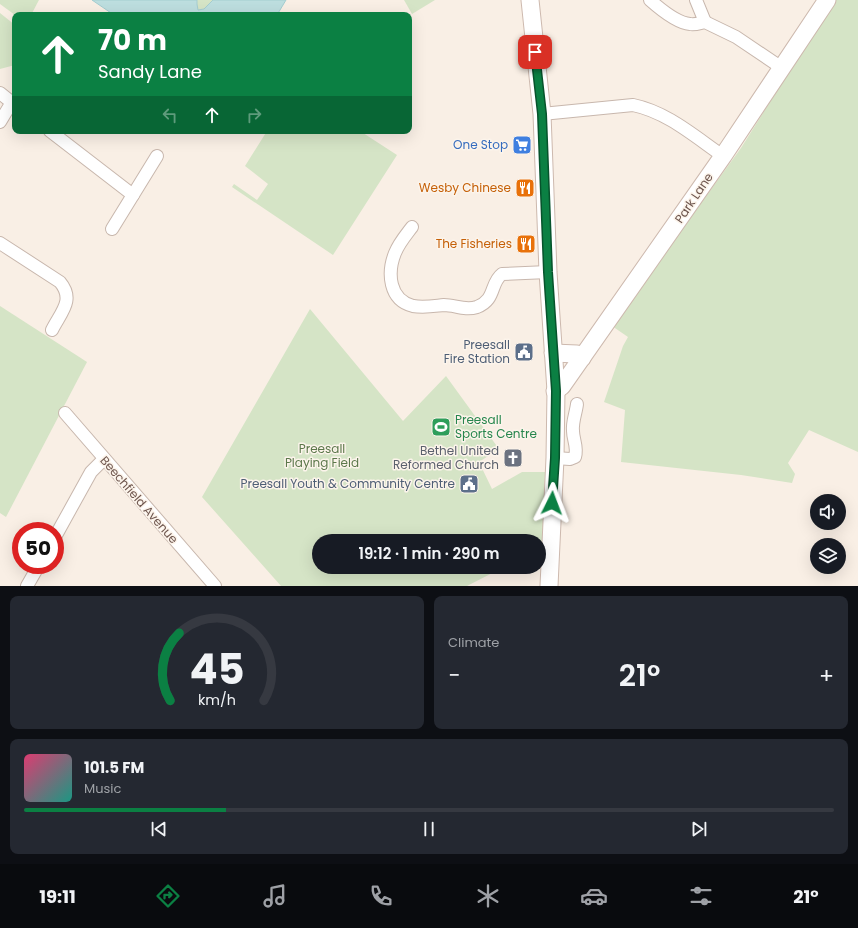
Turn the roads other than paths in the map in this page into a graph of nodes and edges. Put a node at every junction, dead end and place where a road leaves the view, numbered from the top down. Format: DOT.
graph roads {
  1 [pos="530,0"];
  2 [pos="650,0"];
  3 [pos="696,0"];
  4 [pos="822,2"];
  5 [pos="705,22"];
  6 [pos="782,68"];
  7 [pos="0,93"];
  8 [pos="12,102"];
  9 [pos="12,106"];
  10 [pos="542,114"];
  11 [pos="0,122"];
  12 [pos="54,134"];
  13 [pos="157,156"];
  14 [pos="723,156"];
  15 [pos="133,195"];
  16 [pos="412,227"];
  17 [pos="112,229"];
  18 [pos="0,243"];
  19 [pos="548,272"];
  20 [pos="52,330"];
  21 [pos="553,353"];
  22 [pos="582,358"];
  23 [pos="555,391"];
  24 [pos="577,404"];
  25 [pos="65,413"];
  26 [pos="555,458"];
  27 [pos="104,460"];
  28 [pos="63,522"];
  29 [pos="34,574"];
  30 [pos="27,586"];
  31 [pos="215,586"];
  32 [pos="549,586"];
  1 -- 10 [label="main road"];
  2 -- 5 [label="street"];
  3 -- 5 [label="street"];
  4 -- 6 [label="main road, Park Lane"];
  5 -- 6 [label="street"];
  6 -- 14 [label="main road, Park Lane"];
  7 -- 8 [label="street"];
  9 -- 11 [label="street"];
  10 -- 14 [label="street"];
  10 -- 19 [label="main road"];
  12 -- 15 [label="street"];
  13 -- 15 [label="street"];
  14 -- 22 [label="main road, Park Lane"];
  15 -- 17 [label="street"];
  16 -- 19 [label="street"];
  18 -- 20 [label="street"];
  19 -- 21 [label="main road"];
  21 -- 22 [label="main road"];
  21 -- 23 [label="main road"];
  22 -- 23 [label="main road, Park Lane"];
  23 -- 26 [label="main road"];
  24 -- 26 [label="street"];
  25 -- 27 [label="street, Beechfield Avenue"];
  26 -- 32 [label="main road"];
  27 -- 28 [label="street"];
  27 -- 31 [label="street, Beechfield Avenue"];
  29 -- 30 [label="street"];
}
